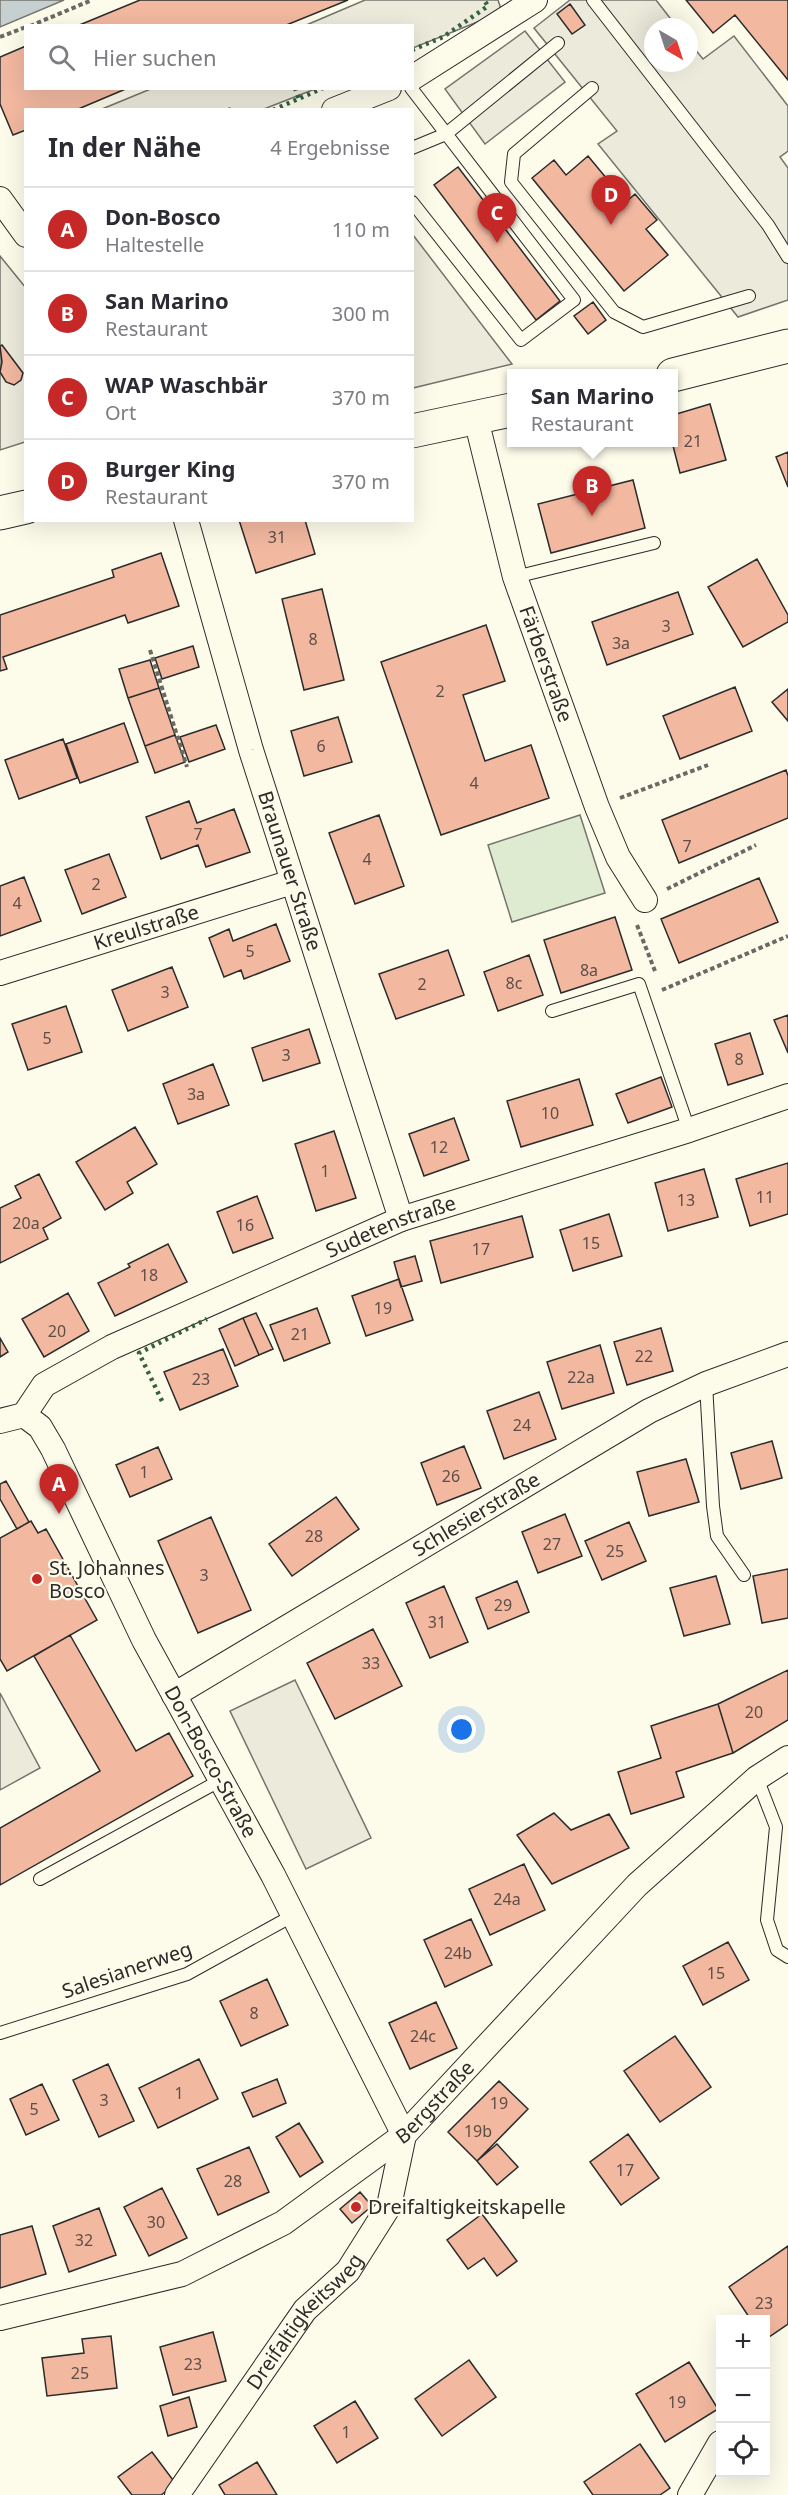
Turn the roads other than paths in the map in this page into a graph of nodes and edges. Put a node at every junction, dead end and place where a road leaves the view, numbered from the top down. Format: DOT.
graph roads {
  1 [pos="535,0"];
  2 [pos="593,0"];
  3 [pos="558,43"];
  4 [pos="414,77"];
  5 [pos="592,88"];
  6 [pos="383,90"];
  7 [pos="413,90"];
  8 [pos="339,108"];
  9 [pos="446,134"];
  10 [pos="414,147"];
  11 [pos="0,199"];
  12 [pos="414,205"];
  13 [pos="24,232"];
  14 [pos="788,257"];
  15 [pos="749,296"];
  16 [pos="788,346"];
  17 [pos="678,374"];
  18 [pos="507,412"];
  19 [pos="476,419"];
  20 [pos="414,431"];
  21 [pos="24,507"];
  22 [pos="0,513"];
  23 [pos="187,522"];
  24 [pos="654,543"];
  25 [pos="516,577"];
  26 [pos="292,882"];
  27 [pos="642,895"];
  28 [pos="0,973"];
  29 [pos="552,1011"];
  30 [pos="788,1096"];
  31 [pos="689,1130"];
  32 [pos="401,1219"];
  33 [pos="788,1354"];
  34 [pos="706,1384"];
  35 [pos="24,1415"];
  36 [pos="0,1421"];
  37 [pos="744,1575"];
  38 [pos="174,1695"];
  39 [pos="788,1758"];
  40 [pos="758,1778"];
  41 [pos="221,1780"];
  42 [pos="40,1879"];
  43 [pos="294,1916"];
  44 [pos="788,1957"];
  45 [pos="0,2033"];
  46 [pos="404,2135"];
  47 [pos="0,2318"];
  48 [pos="716,2450"];
  49 [pos="177,2495"];
  50 [pos="690,2495"];
  1 -- 4 [label="street"];
  2 -- 14 [label="lane"];
  3 -- 9 [label="lane"];
  5 -- 15 [label="lane"];
  6 -- 8 [label="street"];
  7 -- 9 [label="lane"];
  9 -- 10 [label="lane"];
  9 -- 12 [label="lane"];
  11 -- 13 [label="street"];
  16 -- 17 [label="main road"];
  18 -- 19 [label="main road"];
  19 -- 20 [label="main road"];
  19 -- 25 [label="street, Färberstraße"];
  21 -- 22 [label="main road"];
  23 -- 26 [label="street, Braunauer Straße"];
  24 -- 25 [label="lane"];
  25 -- 27 [label="street, Färberstraße"];
  26 -- 28 [label="street, Kreulstraße"];
  26 -- 32 [label="street, Braunauer Straße"];
  29 -- 31 [label="lane"];
  30 -- 31 [label="street, Sudetenstraße"];
  31 -- 32 [label="street, Sudetenstraße"];
  32 -- 35 [label="street, Sudetenstraße"];
  33 -- 34 [label="street, Schlesierstraße"];
  34 -- 37 [label="lane"];
  34 -- 38 [label="street, Schlesierstraße"];
  35 -- 36 [label="street"];
  35 -- 38 [label="street, Don-Bosco-Straße"];
  38 -- 41 [label="street, Don-Bosco-Straße"];
  39 -- 40 [label="street, Bergstraße"];
  40 -- 44 [label="lane"];
  40 -- 46 [label="street, Bergstraße"];
  41 -- 42 [label="lane"];
  41 -- 43 [label="street, Don-Bosco-Straße"];
  43 -- 45 [label="lane, Salesianerweg"];
  43 -- 46 [label="street, Don-Bosco-Straße"];
  46 -- 47 [label="street, Bergstraße"];
  46 -- 49 [label="street, Dreifaltigkeitsweg"];
  48 -- 50 [label="street"];
}
